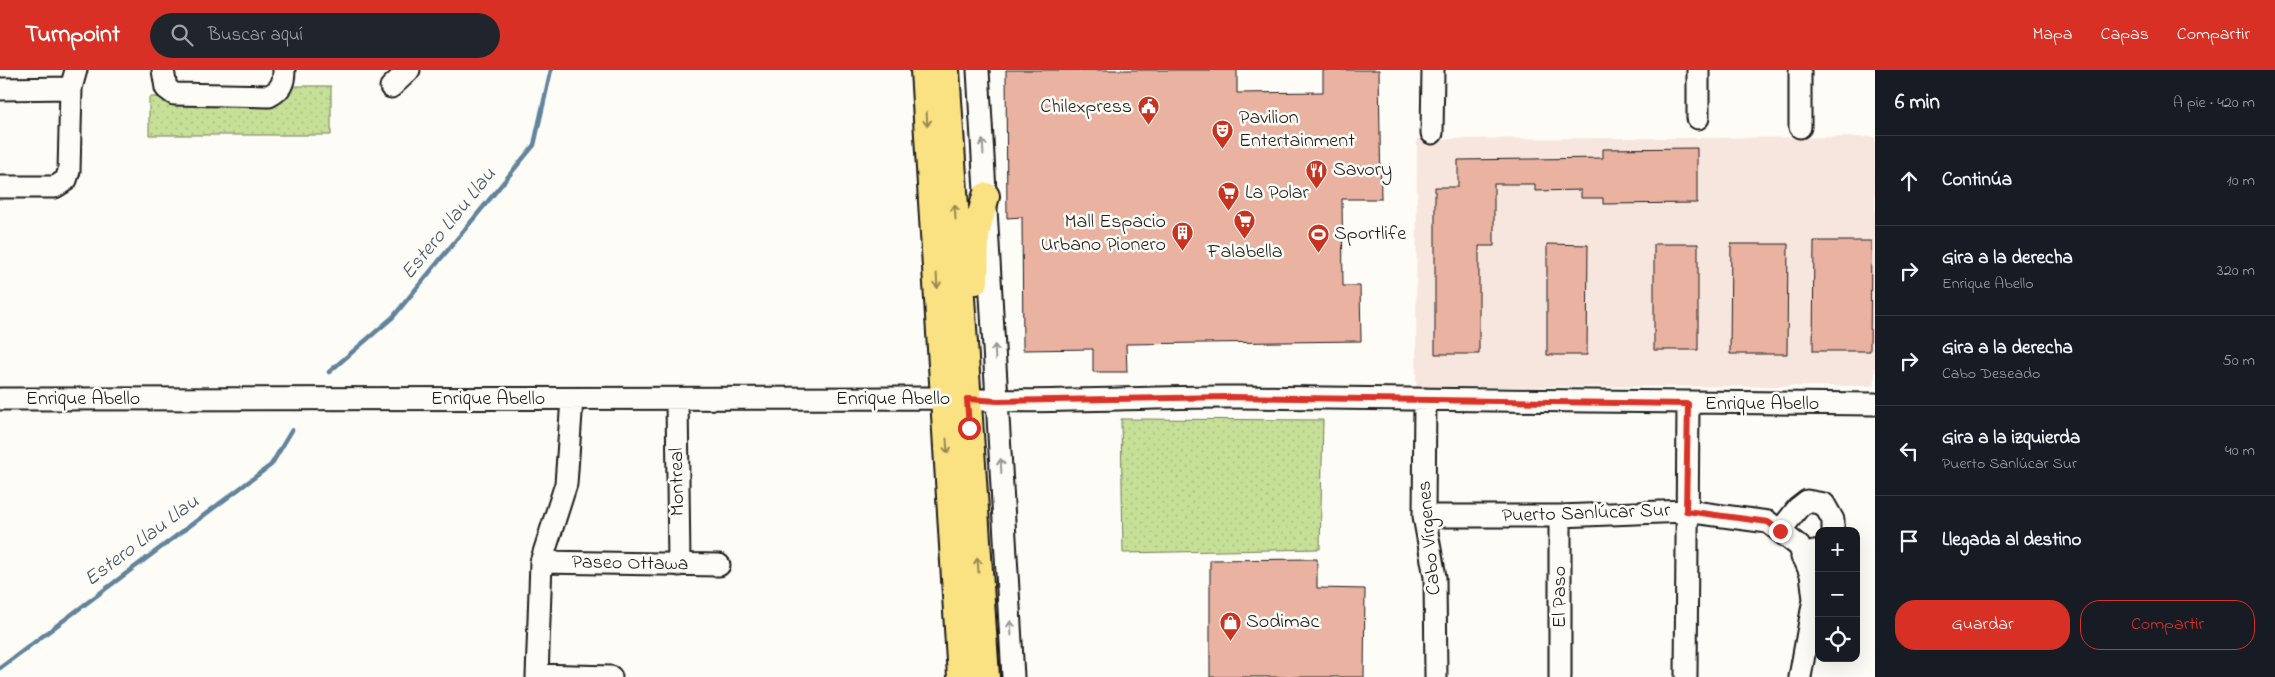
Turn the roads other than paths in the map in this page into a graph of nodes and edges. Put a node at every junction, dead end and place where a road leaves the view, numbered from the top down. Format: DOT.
graph roads {
  1 [pos="163,70"];
  2 [pos="409,70"];
  3 [pos="924,70"];
  4 [pos="946,70"];
  5 [pos="978,70"];
  6 [pos="1433,70"];
  7 [pos="1698,70"];
  8 [pos="1800,70"];
  9 [pos="73,79"];
  10 [pos="282,80"];
  11 [pos="391,87"];
  12 [pos="0,89"];
  13 [pos="1698,118"];
  14 [pos="1800,127"];
  15 [pos="1432,133"];
  16 [pos="0,187"];
  17 [pos="986,196"];
  18 [pos="962,330"];
  19 [pos="955,398"];
  20 [pos="0,399"];
  21 [pos="572,399"];
  22 [pos="677,399"];
  23 [pos="1425,399"];
  24 [pos="998,401"];
  25 [pos="1688,404"];
  26 [pos="1875,404"];
  27 [pos="1686,511"];
  28 [pos="1424,516"];
  29 [pos="1560,516"];
  30 [pos="1833,527"];
  31 [pos="1780,531"];
  32 [pos="1807,551"];
  33 [pos="541,562"];
  34 [pos="679,565"];
  35 [pos="720,565"];
  36 [pos="537,676"];
  37 [pos="611,677"];
  38 [pos="961,677"];
  39 [pos="986,677"];
  40 [pos="1013,677"];
  41 [pos="1436,677"];
  42 [pos="1560,677"];
  43 [pos="1686,677"];
  44 [pos="1800,677"];
  1 -- 10 [label="street"];
  2 -- 11 [label="street"];
  3 -- 19 [label="main road, one-way"];
  18 -- 4 [label="main road, one-way"];
  17 -- 5 [label="street, one-way"];
  6 -- 15 [label="street"];
  7 -- 13 [label="street"];
  8 -- 14 [label="street"];
  9 -- 12 [label="street"];
  9 -- 16 [label="street"];
  17 -- 18 [label="main road"];
  24 -- 17 [label="street, one-way"];
  18 -- 19 [label="main road"];
  19 -- 22 [label="street, Enrique Abello"];
  19 -- 24 [label="street, Enrique Abello"];
  19 -- 38 [label="main road, one-way"];
  39 -- 19 [label="main road, one-way"];
  20 -- 21 [label="street, Enrique Abello"];
  21 -- 22 [label="street, Enrique Abello"];
  21 -- 33 [label="street"];
  22 -- 34 [label="street, Montreal"];
  23 -- 24 [label="street, Enrique Abello"];
  23 -- 25 [label="street, Enrique Abello"];
  23 -- 28 [label="street, Cabo Vírgenes"];
  40 -- 24 [label="street, one-way"];
  25 -- 26 [label="street, Enrique Abello"];
  25 -- 27 [label="street"];
  27 -- 29 [label="street, Puerto Sanlúcar Sur"];
  27 -- 31 [label="street, Puerto Sanlúcar Sur"];
  27 -- 43 [label="street"];
  28 -- 29 [label="street, Puerto Sanlúcar Sur"];
  28 -- 41 [label="street, Cabo Vírgenes"];
  29 -- 42 [label="street, El Paso"];
  30 -- 31 [label="street"];
  31 -- 32 [label="street, Puerto Sanlúcar Sur"];
  32 -- 44 [label="street"];
  33 -- 34 [label="street, Paseo Ottawa"];
  33 -- 36 [label="street"];
  34 -- 35 [label="street, Paseo Ottawa"];
  36 -- 37 [label="street"];
}
